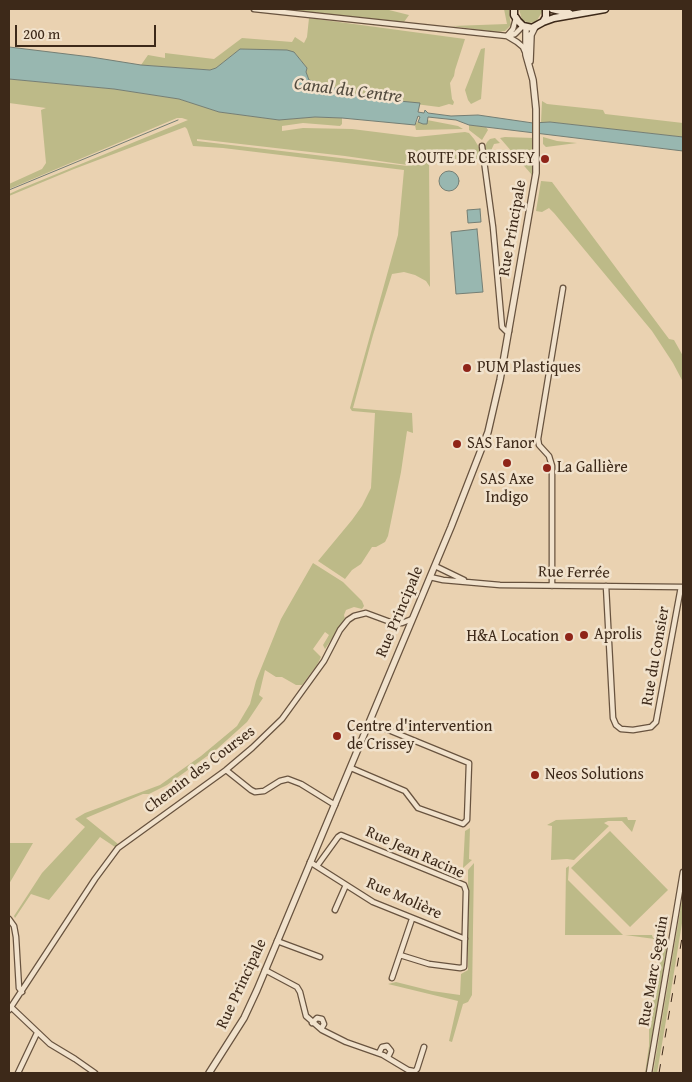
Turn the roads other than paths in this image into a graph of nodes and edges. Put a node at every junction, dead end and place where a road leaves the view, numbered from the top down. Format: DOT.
graph roads {
  1 [pos="254,9"];
  2 [pos="514,9"];
  3 [pos="546,9"];
  4 [pos="552,9"];
  5 [pos="606,9"];
  6 [pos="573,14"];
  7 [pos="516,18"];
  8 [pos="543,22"];
  9 [pos="524,26"];
  10 [pos="534,27"];
  11 [pos="506,36"];
  12 [pos="526,54"];
  13 [pos="530,66"];
  14 [pos="482,146"];
  15 [pos="564,288"];
  16 [pos="509,331"];
  17 [pos="435,566"];
  18 [pos="430,577"];
  19 [pos="465,581"];
  20 [pos="552,586"];
  21 [pos="606,586"];
  22 [pos="682,587"];
  23 [pos="412,619"];
  24 [pos="369,722"];
  25 [pos="351,768"];
  26 [pos="226,770"];
  27 [pos="335,804"];
  28 [pos="310,862"];
  29 [pos="317,866"];
  30 [pos="683,872"];
  31 [pos="346,885"];
  32 [pos="335,910"];
  33 [pos="412,918"];
  34 [pos="9,919"];
  35 [pos="465,938"];
  36 [pos="277,941"];
  37 [pos="400,955"];
  38 [pos="320,957"];
  39 [pos="265,970"];
  40 [pos="392,978"];
  41 [pos="22,992"];
  42 [pos="10,1009"];
  43 [pos="312,1023"];
  44 [pos="321,1029"];
  45 [pos="37,1033"];
  46 [pos="424,1048"];
  47 [pos="378,1053"];
  48 [pos="388,1057"];
  49 [pos="413,1072"];
  50 [pos="18,1073"];
  51 [pos="95,1073"];
  52 [pos="209,1073"];
  53 [pos="649,1073"];
  1 -- 11 [label="street"];
  2 -- 7 [label="main road"];
  3 -- 8 [label="main road"];
  4 -- 6 [label="main road"];
  5 -- 6 [label="main road"];
  6 -- 8 [label="main road"];
  7 -- 9 [label="main road"];
  7 -- 11 [label="street"];
  8 -- 10 [label="main road"];
  9 -- 10 [label="main road"];
  9 -- 11 [label="street"];
  9 -- 12 [label="street"];
  10 -- 13 [label="street"];
  11 -- 12 [label="street"];
  12 -- 13 [label="street"];
  13 -- 16 [label="street, Rue Principale"];
  14 -- 16 [label="street"];
  15 -- 20 [label="street"];
  16 -- 17 [label="street, Rue Principale"];
  17 -- 18 [label="street, Rue Principale"];
  17 -- 19 [label="street, Rue Ferrée"];
  18 -- 19 [label="street, Rue Ferrée"];
  18 -- 23 [label="street, Rue Principale"];
  19 -- 20 [label="street, Rue Ferrée"];
  20 -- 21 [label="street, Rue Ferrée"];
  21 -- 22 [label="street, Rue Ferrée"];
  21 -- 22 [label="street, Rue du Consier"];
  23 -- 24 [label="street, Rue Principale"];
  23 -- 26 [label="street, Chemin des Courses"];
  24 -- 25 [label="street, Rue Principale"];
  24 -- 25 [label="street"];
  25 -- 27 [label="street, Rue Principale"];
  26 -- 27 [label="street"];
  26 -- 41 [label="street, Chemin des Courses"];
  27 -- 28 [label="street, Rue Principale"];
  28 -- 29 [label="street, Rue Molière"];
  28 -- 36 [label="street, Rue Principale"];
  29 -- 31 [label="street, Rue Molière"];
  29 -- 35 [label="street, Rue Jean Racine"];
  30 -- 53 [label="street, Rue Marc Seguin"];
  31 -- 32 [label="street"];
  31 -- 33 [label="street, Rue Molière"];
  33 -- 35 [label="street, Rue Molière"];
  33 -- 37 [label="street"];
  34 -- 41 [label="street"];
  35 -- 37 [label="street, Rue Jean Racine"];
  36 -- 38 [label="street"];
  36 -- 39 [label="street, Rue Principale"];
  37 -- 40 [label="street"];
  39 -- 43 [label="street"];
  39 -- 52 [label="street, Rue Principale"];
  41 -- 42 [label="street, Chemin des Courses"];
  42 -- 45 [label="street"];
  43 -- 44 [label="street"];
  43 -- 44 [label="street"];
  44 -- 47 [label="street"];
  45 -- 50 [label="street"];
  45 -- 51 [label="street"];
  46 -- 49 [label="street"];
  47 -- 48 [label="street"];
  47 -- 48 [label="street"];
  48 -- 49 [label="street"];
}
